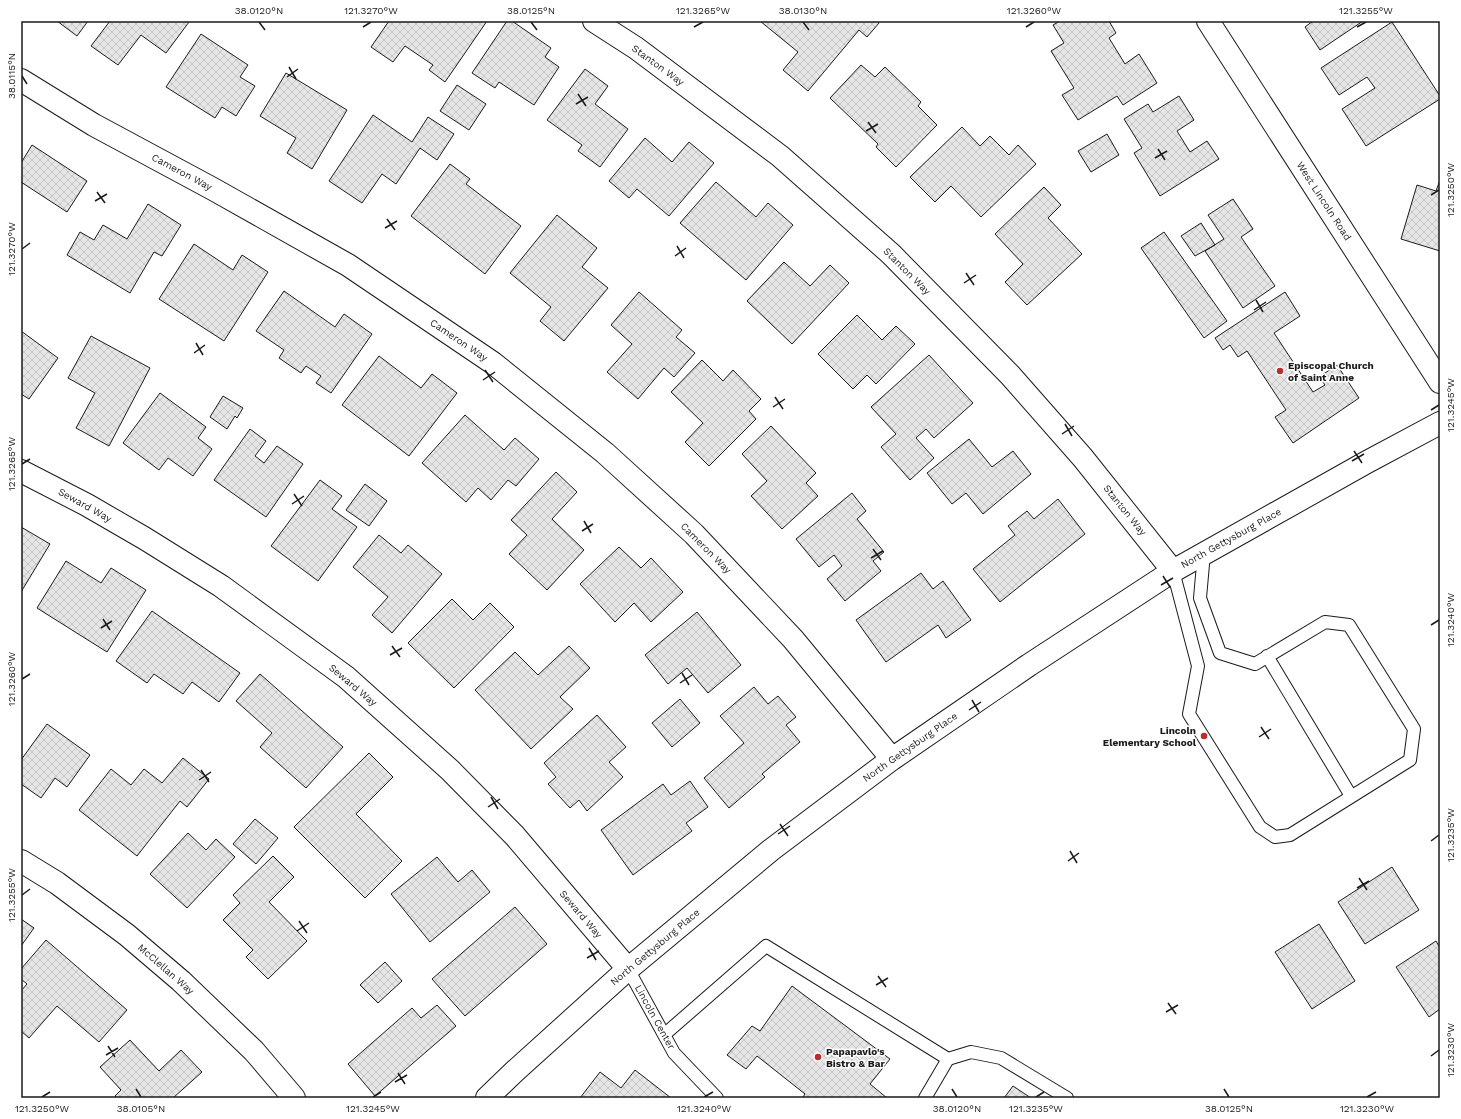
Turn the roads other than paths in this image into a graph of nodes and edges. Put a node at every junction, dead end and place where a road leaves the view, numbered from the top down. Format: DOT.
graph roads {
  1 [pos="594,21"];
  2 [pos="1208,21"];
  3 [pos="21,80"];
  4 [pos="1440,382"];
  5 [pos="1440,422"];
  6 [pos="21,471"];
  7 [pos="1204,553"];
  8 [pos="1173,570"];
  9 [pos="1267,656"];
  10 [pos="892,759"];
  11 [pos="1351,796"];
  12 [pos="21,861"];
  13 [pos="628,969"];
  14 [pos="665,1034"];
  15 [pos="948,1059"];
  16 [pos="713,1096"];
  17 [pos="294,1098"];
  18 [pos="487,1098"];
  19 [pos="925,1098"];
  20 [pos="1068,1098"];
  1 -- 8 [label="street, Stanton Way"];
  2 -- 4 [label="street, West Lincoln Road"];
  3 -- 10 [label="street, Cameron Way"];
  5 -- 7 [label="street, North Gettysburg Place"];
  6 -- 13 [label="street, Seward Way"];
  7 -- 8 [label="street, North Gettysburg Place"];
  7 -- 9 [label="lane"];
  8 -- 10 [label="street, North Gettysburg Place"];
  8 -- 11 [label="lane"];
  9 -- 11 [label="lane"];
  9 -- 11 [label="lane"];
  10 -- 13 [label="street, North Gettysburg Place"];
  12 -- 17 [label="street, McClellan Way"];
  13 -- 14 [label="lane, Lincoln Center"];
  13 -- 18 [label="street, North Gettysburg Place"];
  14 -- 15 [label="lane"];
  14 -- 16 [label="lane, Lincoln Center"];
  15 -- 19 [label="lane"];
  15 -- 20 [label="lane"];
}
